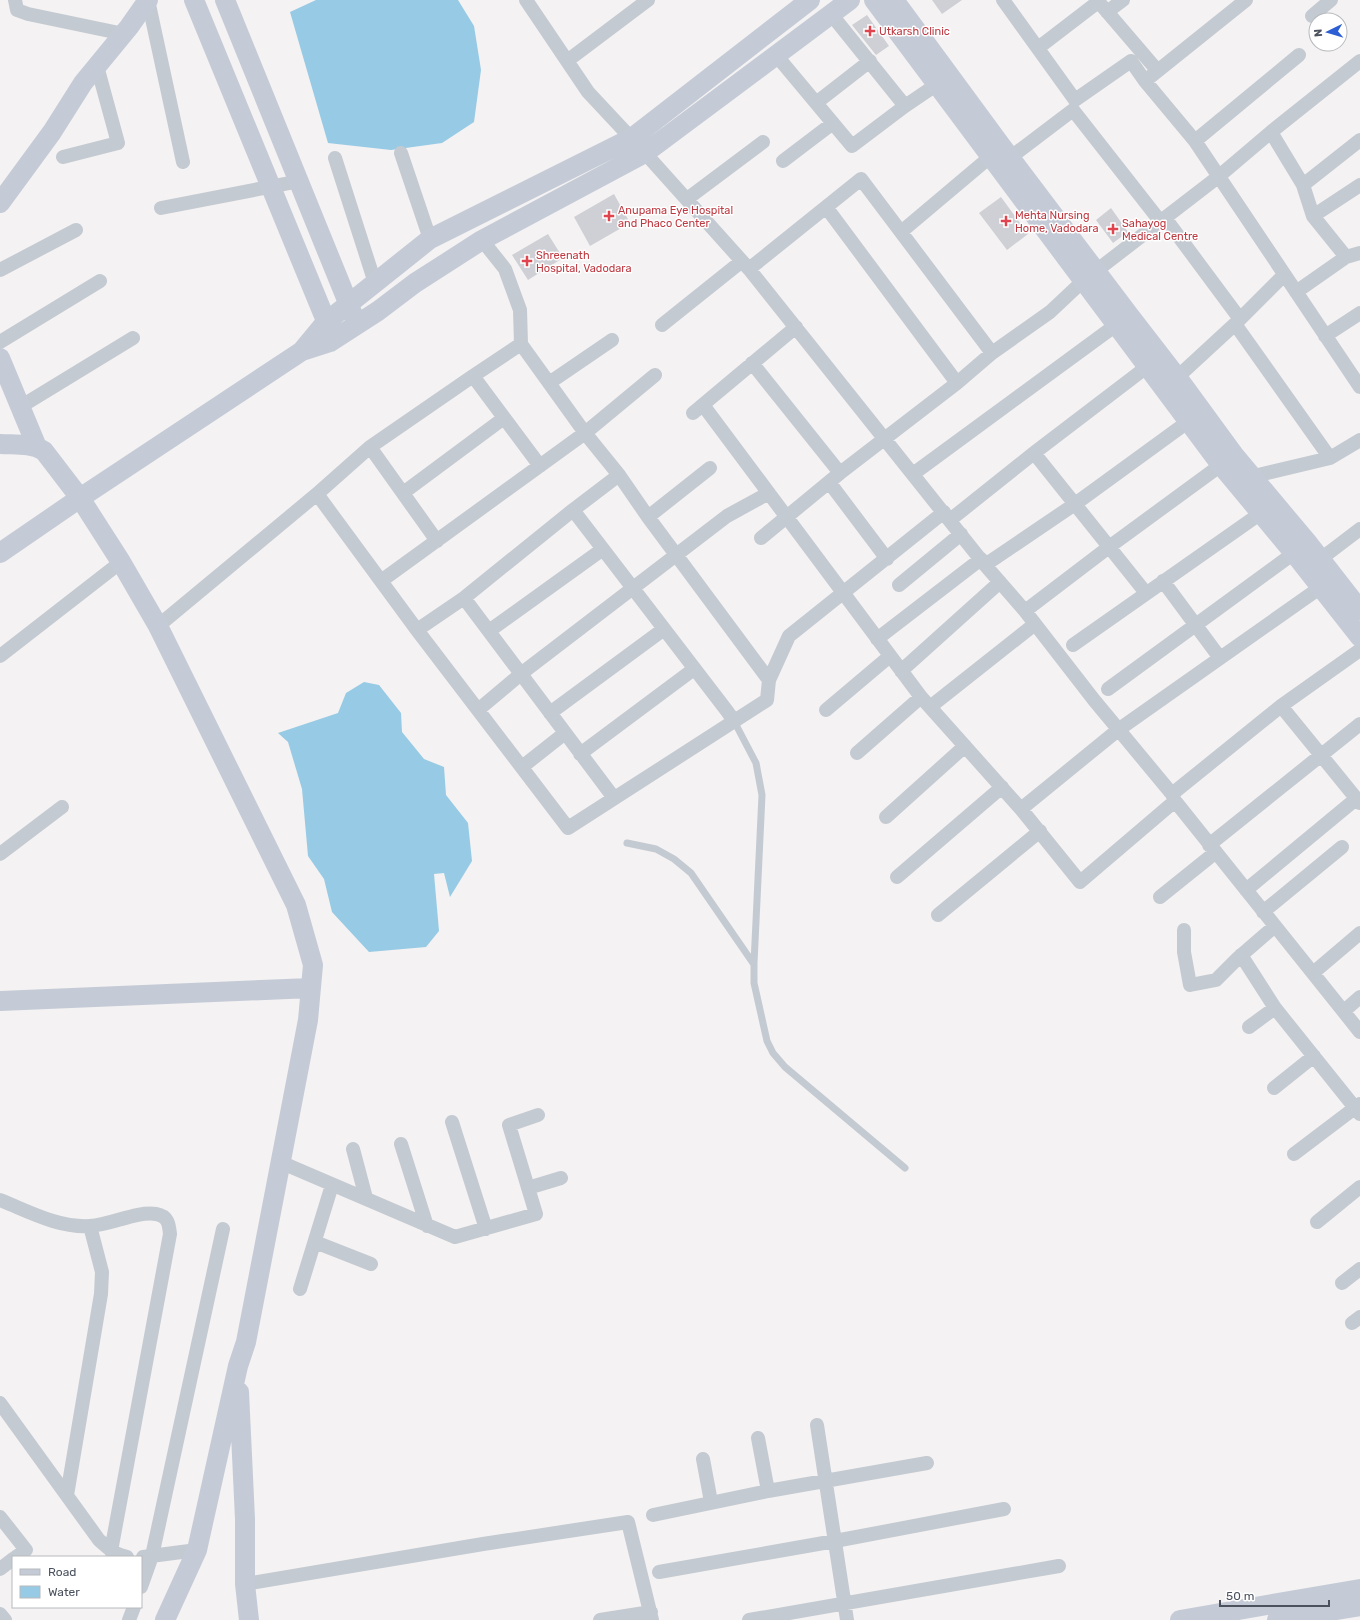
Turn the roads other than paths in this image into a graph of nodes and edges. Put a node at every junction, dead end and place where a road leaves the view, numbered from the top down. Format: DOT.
graph roads {
  1 [pos="15,0"];
  2 [pos="148,0"];
  3 [pos="194,0"];
  4 [pos="225,0"];
  5 [pos="526,0"];
  6 [pos="648,0"];
  7 [pos="810,0"];
  8 [pos="850,0"];
  9 [pos="874,0"];
  10 [pos="894,0"];
  11 [pos="1005,0"];
  12 [pos="1123,0"];
  13 [pos="1246,0"];
  14 [pos="1331,0"];
  15 [pos="1100,5"];
  16 [pos="1317,12"];
  17 [pos="831,14"];
  18 [pos="124,34"];
  19 [pos="1038,48"];
  20 [pos="776,55"];
  21 [pos="1299,55"];
  22 [pos="567,61"];
  23 [pos="870,61"];
  24 [pos="1360,61"];
  25 [pos="97,66"];
  26 [pos="1157,70"];
  27 [pos="1144,80"];
  28 [pos="936,85"];
  29 [pos="816,103"];
  30 [pos="905,106"];
  31 [pos="833,123"];
  32 [pos="1271,132"];
  33 [pos="632,138"];
  34 [pos="1360,140"];
  35 [pos="1195,141"];
  36 [pos="763,142"];
  37 [pos="401,153"];
  38 [pos="645,153"];
  39 [pos="63,157"];
  40 [pos="336,158"];
  41 [pos="783,161"];
  42 [pos="1000,161"];
  43 [pos="183,162"];
  44 [pos="1218,178"];
  45 [pos="300,181"];
  46 [pos="1303,185"];
  47 [pos="1360,185"];
  48 [pos="270,186"];
  49 [pos="687,199"];
  50 [pos="0,203"];
  51 [pos="826,207"];
  52 [pos="161,208"];
  53 [pos="1314,216"];
  54 [pos="1162,220"];
  55 [pos="76,230"];
  56 [pos="901,232"];
  57 [pos="430,239"];
  58 [pos="482,240"];
  59 [pos="1360,253"];
  60 [pos="1346,257"];
  61 [pos="745,265"];
  62 [pos="0,270"];
  63 [pos="1284,275"];
  64 [pos="1090,276"];
  65 [pos="100,281"];
  66 [pos="375,283"];
  67 [pos="1296,292"];
  68 [pos="348,304"];
  69 [pos="1360,313"];
  70 [pos="1237,321"];
  71 [pos="326,322"];
  72 [pos="358,324"];
  73 [pos="1116,325"];
  74 [pos="662,326"];
  75 [pos="796,327"];
  76 [pos="1325,336"];
  77 [pos="133,338"];
  78 [pos="334,340"];
  79 [pos="612,340"];
  80 [pos="521,344"];
  81 [pos="302,351"];
  82 [pos="992,353"];
  83 [pos="0,356"];
  84 [pos="752,363"];
  85 [pos="1148,366"];
  86 [pos="655,375"];
  87 [pos="473,376"];
  88 [pos="1171,382"];
  89 [pos="549,383"];
  90 [pos="956,383"];
  91 [pos="1360,387"];
  92 [pos="20,407"];
  93 [pos="504,418"];
  94 [pos="1189,421"];
  95 [pos="585,433"];
  96 [pos="886,438"];
  97 [pos="1360,440"];
  98 [pos="0,444"];
  99 [pos="37,447"];
  100 [pos="370,447"];
  101 [pos="1034,453"];
  102 [pos="1330,458"];
  103 [pos="1221,465"];
  104 [pos="540,466"];
  105 [pos="710,468"];
  106 [pos="840,473"];
  107 [pos="913,474"];
  108 [pos="619,475"];
  109 [pos="1244,479"];
  110 [pos="829,482"];
  111 [pos="402,493"];
  112 [pos="769,493"];
  113 [pos="317,494"];
  114 [pos="80,498"];
  115 [pos="1075,504"];
  116 [pos="573,510"];
  117 [pos="1261,513"];
  118 [pos="786,516"];
  119 [pos="947,516"];
  120 [pos="648,517"];
  121 [pos="1360,529"];
  122 [pos="962,534"];
  123 [pos="761,538"];
  124 [pos="437,541"];
  125 [pos="1109,546"];
  126 [pos="603,549"];
  127 [pos="0,553"];
  128 [pos="1294,553"];
  129 [pos="677,555"];
  130 [pos="887,558"];
  131 [pos="121,562"];
  132 [pos="983,562"];
  133 [pos="1313,564"];
  134 [pos="381,581"];
  135 [pos="1163,581"];
  136 [pos="1000,582"];
  137 [pos="899,585"];
  138 [pos="1321,587"];
  139 [pos="633,588"];
  140 [pos="1146,593"];
  141 [pos="842,594"];
  142 [pos="464,598"];
  143 [pos="1360,610"];
  144 [pos="1025,611"];
  145 [pos="1035,624"];
  146 [pos="1196,625"];
  147 [pos="158,626"];
  148 [pos="664,629"];
  149 [pos="417,630"];
  150 [pos="489,631"];
  151 [pos="1360,637"];
  152 [pos="877,639"];
  153 [pos="1073,645"];
  154 [pos="1360,650"];
  155 [pos="0,656"];
  156 [pos="890,656"];
  157 [pos="1220,658"];
  158 [pos="694,669"];
  159 [pos="901,671"];
  160 [pos="522,673"];
  161 [pos="769,680"];
  162 [pos="1108,689"];
  163 [pos="925,702"];
  164 [pos="1281,706"];
  165 [pos="478,710"];
  166 [pos="826,710"];
  167 [pos="550,712"];
  168 [pos="734,722"];
  169 [pos="1360,724"];
  170 [pos="1118,730"];
  171 [pos="565,733"];
  172 [pos="965,746"];
  173 [pos="580,754"];
  174 [pos="857,754"];
  175 [pos="1320,755"];
  176 [pos="522,767"];
  177 [pos="1002,787"];
  178 [pos="614,798"];
  179 [pos="1173,798"];
  180 [pos="1358,801"];
  181 [pos="62,807"];
  182 [pos="1021,809"];
  183 [pos="886,817"];
  184 [pos="1040,831"];
  185 [pos="627,843"];
  186 [pos="1342,847"];
  187 [pos="1213,849"];
  188 [pos="0,854"];
  189 [pos="897,878"];
  190 [pos="1246,890"];
  191 [pos="1160,897"];
  192 [pos="1264,912"];
  193 [pos="938,915"];
  194 [pos="1275,926"];
  195 [pos="1184,930"];
  196 [pos="1360,933"];
  197 [pos="1241,955"];
  198 [pos="754,963"];
  199 [pos="1313,973"];
  200 [pos="311,988"];
  201 [pos="1360,997"];
  202 [pos="0,1001"];
  203 [pos="1275,1008"];
  204 [pos="1344,1011"];
  205 [pos="1249,1027"];
  206 [pos="1360,1032"];
  207 [pos="1314,1056"];
  208 [pos="1274,1088"];
  209 [pos="1358,1109"];
  210 [pos="538,1115"];
  211 [pos="452,1122"];
  212 [pos="401,1144"];
  213 [pos="353,1149"];
  214 [pos="1294,1154"];
  215 [pos="280,1162"];
  216 [pos="905,1168"];
  217 [pos="561,1178"];
  218 [pos="332,1185"];
  219 [pos="1360,1187"];
  220 [pos="528,1188"];
  221 [pos="366,1198"];
  222 [pos="0,1200"];
  223 [pos="1317,1222"];
  224 [pos="90,1226"];
  225 [pos="427,1226"];
  226 [pos="223,1229"];
  227 [pos="486,1229"];
  228 [pos="315,1242"];
  229 [pos="372,1264"];
  230 [pos="1360,1269"];
  231 [pos="1342,1283"];
  232 [pos="300,1289"];
  233 [pos="238,1366"];
  234 [pos="0,1403"];
  235 [pos="817,1425"];
  236 [pos="758,1438"];
  237 [pos="702,1459"];
  238 [pos="927,1463"];
  239 [pos="826,1481"];
  240 [pos="768,1491"];
  241 [pos="66,1495"];
  242 [pos="711,1502"];
  243 [pos="1004,1509"];
  244 [pos="653,1515"];
  245 [pos="0,1517"];
  246 [pos="835,1541"];
  247 [pos="111,1550"];
  248 [pos="197,1550"];
  249 [pos="17,1556"];
  250 [pos="119,1556"];
  251 [pos="146,1557"];
  252 [pos="12,1560"];
  253 [pos="1059,1566"];
  254 [pos="0,1569"];
  255 [pos="659,1572"];
  256 [pos="142,1580"];
  257 [pos="246,1584"];
  258 [pos="1360,1589"];
  259 [pos="844,1603"];
  260 [pos="1360,1606"];
  261 [pos="134,1608"];
  262 [pos="0,1614"];
  263 [pos="651,1616"];
  264 [pos="5,1620"];
  265 [pos="129,1620"];
  266 [pos="165,1620"];
  267 [pos="249,1620"];
  268 [pos="600,1620"];
  269 [pos="750,1620"];
  270 [pos="847,1620"];
  271 [pos="1180,1620"];
  272 [pos="1277,1620"];
  1 -- 18 [label="street"];
  2 -- 18 [label="street"];
  2 -- 43 [label="street"];
  3 -- 48 [label="street"];
  4 -- 45 [label="street"];
  5 -- 22 [label="street"];
  6 -- 22 [label="street"];
  7 -- 33 [label="street"];
  8 -- 17 [label="street"];
  9 -- 28 [label="street"];
  10 -- 42 [label="street"];
  11 -- 19 [label="street"];
  12 -- 15 [label="street"];
  13 -- 26 [label="street"];
  14 -- 16 [label="street"];
  15 -- 19 [label="street"];
  15 -- 26 [label="street"];
  17 -- 20 [label="street"];
  17 -- 23 [label="street"];
  18 -- 25 [label="street"];
  19 -- 27 [label="street"];
  20 -- 29 [label="street"];
  20 -- 38 [label="street"];
  21 -- 35 [label="street"];
  22 -- 33 [label="street"];
  23 -- 29 [label="street"];
  23 -- 30 [label="street"];
  24 -- 32 [label="street"];
  25 -- 39 [label="street"];
  25 -- 50 [label="street"];
  26 -- 27 [label="street"];
  27 -- 35 [label="street"];
  28 -- 30 [label="street"];
  28 -- 42 [label="street"];
  29 -- 31 [label="street"];
  30 -- 31 [label="street"];
  31 -- 41 [label="street"];
  32 -- 44 [label="street"];
  32 -- 46 [label="street"];
  33 -- 38 [label="street"];
  33 -- 57 [label="street"];
  34 -- 46 [label="street"];
  35 -- 44 [label="street"];
  36 -- 49 [label="street"];
  37 -- 57 [label="street"];
  38 -- 49 [label="street"];
  38 -- 58 [label="street"];
  40 -- 66 [label="street"];
  42 -- 54 [label="street"];
  42 -- 56 [label="street"];
  42 -- 64 [label="street"];
  44 -- 54 [label="street"];
  44 -- 63 [label="street"];
  45 -- 48 [label="street"];
  45 -- 68 [label="street"];
  46 -- 53 [label="street"];
  47 -- 53 [label="street"];
  48 -- 52 [label="street"];
  48 -- 71 [label="street"];
  49 -- 61 [label="street"];
  51 -- 56 [label="street"];
  51 -- 61 [label="street"];
  51 -- 90 [label="street"];
  53 -- 60 [label="street"];
  54 -- 64 [label="street"];
  54 -- 70 [label="street"];
  55 -- 62 [label="street"];
  56 -- 82 [label="street"];
  57 -- 66 [label="street"];
  58 -- 72 [label="street"];
  58 -- 80 [label="street"];
  59 -- 60 [label="street"];
  60 -- 67 [label="street"];
  61 -- 74 [label="street"];
  61 -- 75 [label="street"];
  63 -- 67 [label="street"];
  63 -- 70 [label="street"];
  64 -- 73 [label="street"];
  64 -- 82 [label="street"];
  64 -- 88 [label="street"];
  65 -- 83 [label="street"];
  66 -- 68 [label="street"];
  67 -- 76 [label="street"];
  68 -- 71 [label="street"];
  68 -- 72 [label="street"];
  69 -- 76 [label="street"];
  70 -- 88 [label="street"];
  70 -- 102 [label="street"];
  71 -- 78 [label="street"];
  71 -- 81 [label="street"];
  72 -- 78 [label="street"];
  73 -- 85 [label="street"];
  73 -- 107 [label="street"];
  75 -- 84 [label="street"];
  75 -- 96 [label="street"];
  76 -- 91 [label="street"];
  77 -- 92 [label="street"];
  78 -- 81 [label="street"];
  79 -- 89 [label="street"];
  80 -- 87 [label="street"];
  80 -- 89 [label="street"];
  81 -- 114 [label="street"];
  82 -- 90 [label="street"];
  83 -- 92 [label="street"];
  84 -- 106 [label="street"];
  84 -- 112 [label="street"];
  85 -- 88 [label="street"];
  85 -- 101 [label="street"];
  86 -- 95 [label="street"];
  87 -- 93 [label="street"];
  87 -- 100 [label="street"];
  88 -- 94 [label="street"];
  88 -- 109 [label="street"];
  89 -- 95 [label="street"];
  90 -- 96 [label="street"];
  92 -- 99 [label="street"];
  93 -- 104 [label="street"];
  93 -- 111 [label="street"];
  94 -- 103 [label="street"];
  94 -- 115 [label="street"];
  95 -- 104 [label="street"];
  95 -- 108 [label="street"];
  96 -- 106 [label="street"];
  96 -- 107 [label="street"];
  97 -- 102 [label="street"];
  98 -- 99 [label="street"];
  99 -- 114 [label="street"];
  100 -- 111 [label="street"];
  100 -- 113 [label="street"];
  101 -- 115 [label="street"];
  101 -- 119 [label="street"];
  102 -- 109 [label="street"];
  103 -- 109 [label="street"];
  103 -- 125 [label="street"];
  104 -- 124 [label="street"];
  105 -- 120 [label="street"];
  106 -- 110 [label="street"];
  107 -- 119 [label="street"];
  108 -- 116 [label="street"];
  108 -- 120 [label="street"];
  109 -- 117 [label="street"];
  109 -- 133 [label="street"];
  110 -- 118 [label="street"];
  110 -- 130 [label="street"];
  111 -- 124 [label="street"];
  112 -- 118 [label="street"];
  112 -- 129 [label="street"];
  113 -- 134 [label="street"];
  113 -- 147 [label="street"];
  114 -- 127 [label="street"];
  114 -- 131 [label="street"];
  115 -- 125 [label="street"];
  115 -- 132 [label="street"];
  116 -- 126 [label="street"];
  116 -- 142 [label="street"];
  117 -- 128 [label="street"];
  117 -- 135 [label="street"];
  118 -- 123 [label="street"];
  118 -- 141 [label="street"];
  119 -- 122 [label="street"];
  119 -- 130 [label="street"];
  120 -- 129 [label="street"];
  121 -- 133 [label="street"];
  122 -- 132 [label="street"];
  122 -- 137 [label="street"];
  124 -- 134 [label="street"];
  125 -- 140 [label="street"];
  125 -- 144 [label="street"];
  126 -- 139 [label="street"];
  126 -- 150 [label="street"];
  128 -- 133 [label="street"];
  128 -- 146 [label="street"];
  129 -- 139 [label="street"];
  129 -- 161 [label="street"];
  130 -- 141 [label="street"];
  131 -- 147 [label="street"];
  131 -- 155 [label="street"];
  132 -- 136 [label="street"];
  132 -- 152 [label="street"];
  133 -- 138 [label="street"];
  133 -- 143 [label="street"];
  134 -- 149 [label="street"];
  135 -- 140 [label="street"];
  135 -- 146 [label="street"];
  136 -- 144 [label="street"];
  136 -- 159 [label="street"];
  138 -- 151 [label="street"];
  138 -- 157 [label="street"];
  139 -- 148 [label="street"];
  139 -- 160 [label="street"];
  140 -- 153 [label="street"];
  141 -- 152 [label="street"];
  141 -- 161 [label="street"];
  142 -- 149 [label="street"];
  142 -- 150 [label="street"];
  144 -- 145 [label="street"];
  145 -- 163 [label="street"];
  145 -- 170 [label="street"];
  146 -- 157 [label="street"];
  146 -- 162 [label="street"];
  147 -- 200 [label="street"];
  148 -- 158 [label="street"];
  148 -- 167 [label="street"];
  149 -- 165 [label="street"];
  150 -- 160 [label="street"];
  152 -- 156 [label="street"];
  154 -- 164 [label="street"];
  156 -- 159 [label="street"];
  156 -- 166 [label="street"];
  157 -- 170 [label="street"];
  158 -- 168 [label="street"];
  158 -- 173 [label="street"];
  159 -- 163 [label="street"];
  160 -- 165 [label="street"];
  160 -- 167 [label="street"];
  161 -- 168 [label="street"];
  163 -- 172 [label="street"];
  163 -- 174 [label="street"];
  164 -- 175 [label="street"];
  164 -- 179 [label="street"];
  165 -- 176 [label="street"];
  167 -- 171 [label="street"];
  168 -- 178 [label="street"];
  168 -- 198 [label="lane"];
  169 -- 175 [label="street"];
  170 -- 179 [label="street"];
  170 -- 182 [label="street"];
  171 -- 173 [label="street"];
  171 -- 176 [label="street"];
  172 -- 177 [label="street"];
  172 -- 183 [label="street"];
  173 -- 178 [label="street"];
  175 -- 180 [label="street"];
  175 -- 187 [label="street"];
  176 -- 178 [label="street"];
  177 -- 182 [label="street"];
  177 -- 189 [label="street"];
  179 -- 184 [label="street"];
  179 -- 187 [label="street"];
  180 -- 190 [label="street"];
  181 -- 188 [label="street"];
  182 -- 184 [label="street"];
  184 -- 193 [label="street"];
  185 -- 198 [label="lane"];
  186 -- 192 [label="street"];
  187 -- 190 [label="street"];
  187 -- 191 [label="street"];
  190 -- 192 [label="street"];
  192 -- 194 [label="street"];
  194 -- 197 [label="street"];
  194 -- 199 [label="street"];
  195 -- 197 [label="street"];
  196 -- 199 [label="street"];
  197 -- 203 [label="street"];
  198 -- 216 [label="lane"];
  199 -- 204 [label="street"];
  200 -- 202 [label="street"];
  200 -- 215 [label="street"];
  201 -- 204 [label="street"];
  203 -- 205 [label="street"];
  203 -- 207 [label="street"];
  204 -- 206 [label="street"];
  207 -- 208 [label="street"];
  207 -- 209 [label="street"];
  209 -- 214 [label="street"];
  210 -- 220 [label="street"];
  211 -- 227 [label="street"];
  212 -- 225 [label="street"];
  213 -- 221 [label="street"];
  215 -- 218 [label="street"];
  215 -- 233 [label="street"];
  217 -- 220 [label="street"];
  218 -- 221 [label="street"];
  218 -- 228 [label="street"];
  219 -- 223 [label="street"];
  220 -- 227 [label="street"];
  221 -- 225 [label="street"];
  222 -- 224 [label="street"];
  224 -- 241 [label="street"];
  224 -- 247 [label="street"];
  225 -- 227 [label="street"];
  226 -- 251 [label="street"];
  228 -- 229 [label="street"];
  228 -- 232 [label="street"];
  230 -- 231 [label="street"];
  233 -- 248 [label="street"];
  233 -- 257 [label="street"];
  234 -- 241 [label="street"];
  235 -- 239 [label="street"];
  236 -- 240 [label="street"];
  237 -- 242 [label="street"];
  238 -- 239 [label="street"];
  239 -- 240 [label="street"];
  239 -- 246 [label="street"];
  240 -- 242 [label="street"];
  241 -- 247 [label="street"];
  242 -- 244 [label="street"];
  243 -- 246 [label="street"];
  245 -- 249 [label="street"];
  246 -- 255 [label="street"];
  246 -- 259 [label="street"];
  247 -- 250 [label="street"];
  248 -- 251 [label="street"];
  248 -- 266 [label="street"];
  251 -- 256 [label="street"];
  252 -- 254 [label="street"];
  253 -- 259 [label="street"];
  257 -- 263 [label="street"];
  257 -- 267 [label="street"];
  258 -- 271 [label="street"];
  259 -- 269 [label="street"];
  259 -- 270 [label="street"];
  260 -- 272 [label="street"];
  261 -- 265 [label="street"];
  262 -- 264 [label="street"];
  263 -- 268 [label="street"];
}
